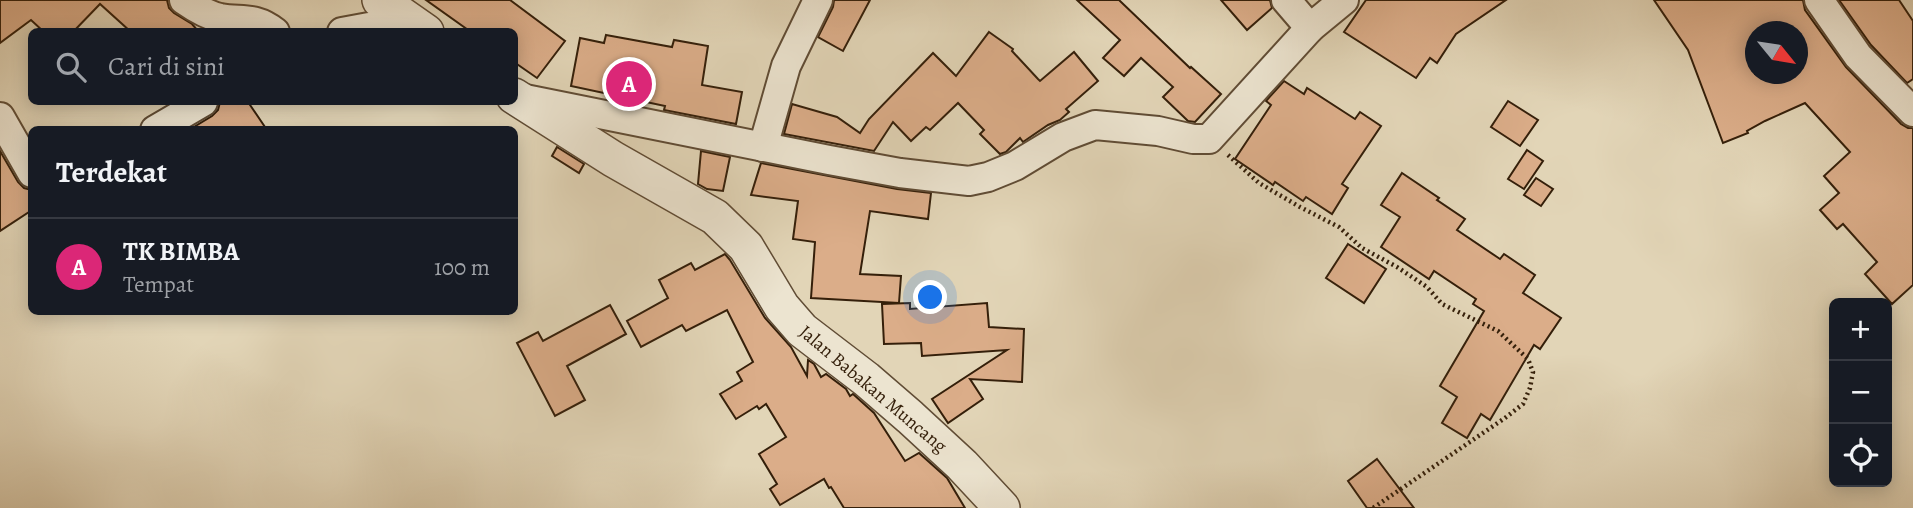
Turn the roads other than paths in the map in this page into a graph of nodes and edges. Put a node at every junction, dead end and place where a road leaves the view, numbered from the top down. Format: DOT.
graph roads {
  1 [pos="184,0"];
  2 [pos="380,0"];
  3 [pos="818,0"];
  4 [pos="1286,0"];
  5 [pos="1344,0"];
  6 [pos="1819,0"];
  7 [pos="269,28"];
  8 [pos="364,28"];
  9 [pos="396,28"];
  10 [pos="421,28"];
  11 [pos="1310,28"];
  12 [pos="518,97"];
  13 [pos="518,98"];
  14 [pos="198,105"];
  15 [pos="1913,112"];
  16 [pos="0,117"];
  17 [pos="162,126"];
  18 [pos="763,147"];
  19 [pos="28,166"];
  20 [pos="1002,508"];
  1 -- 7 [label="street"];
  2 -- 10 [label="street"];
  3 -- 18 [label="street"];
  4 -- 11 [label="street"];
  5 -- 11 [label="street"];
  6 -- 15 [label="street"];
  8 -- 9 [label="street"];
  11 -- 18 [label="street"];
  12 -- 18 [label="street"];
  13 -- 20 [label="street, Jalan Babakan Muncang"];
  14 -- 17 [label="street"];
  16 -- 19 [label="street"];
}
